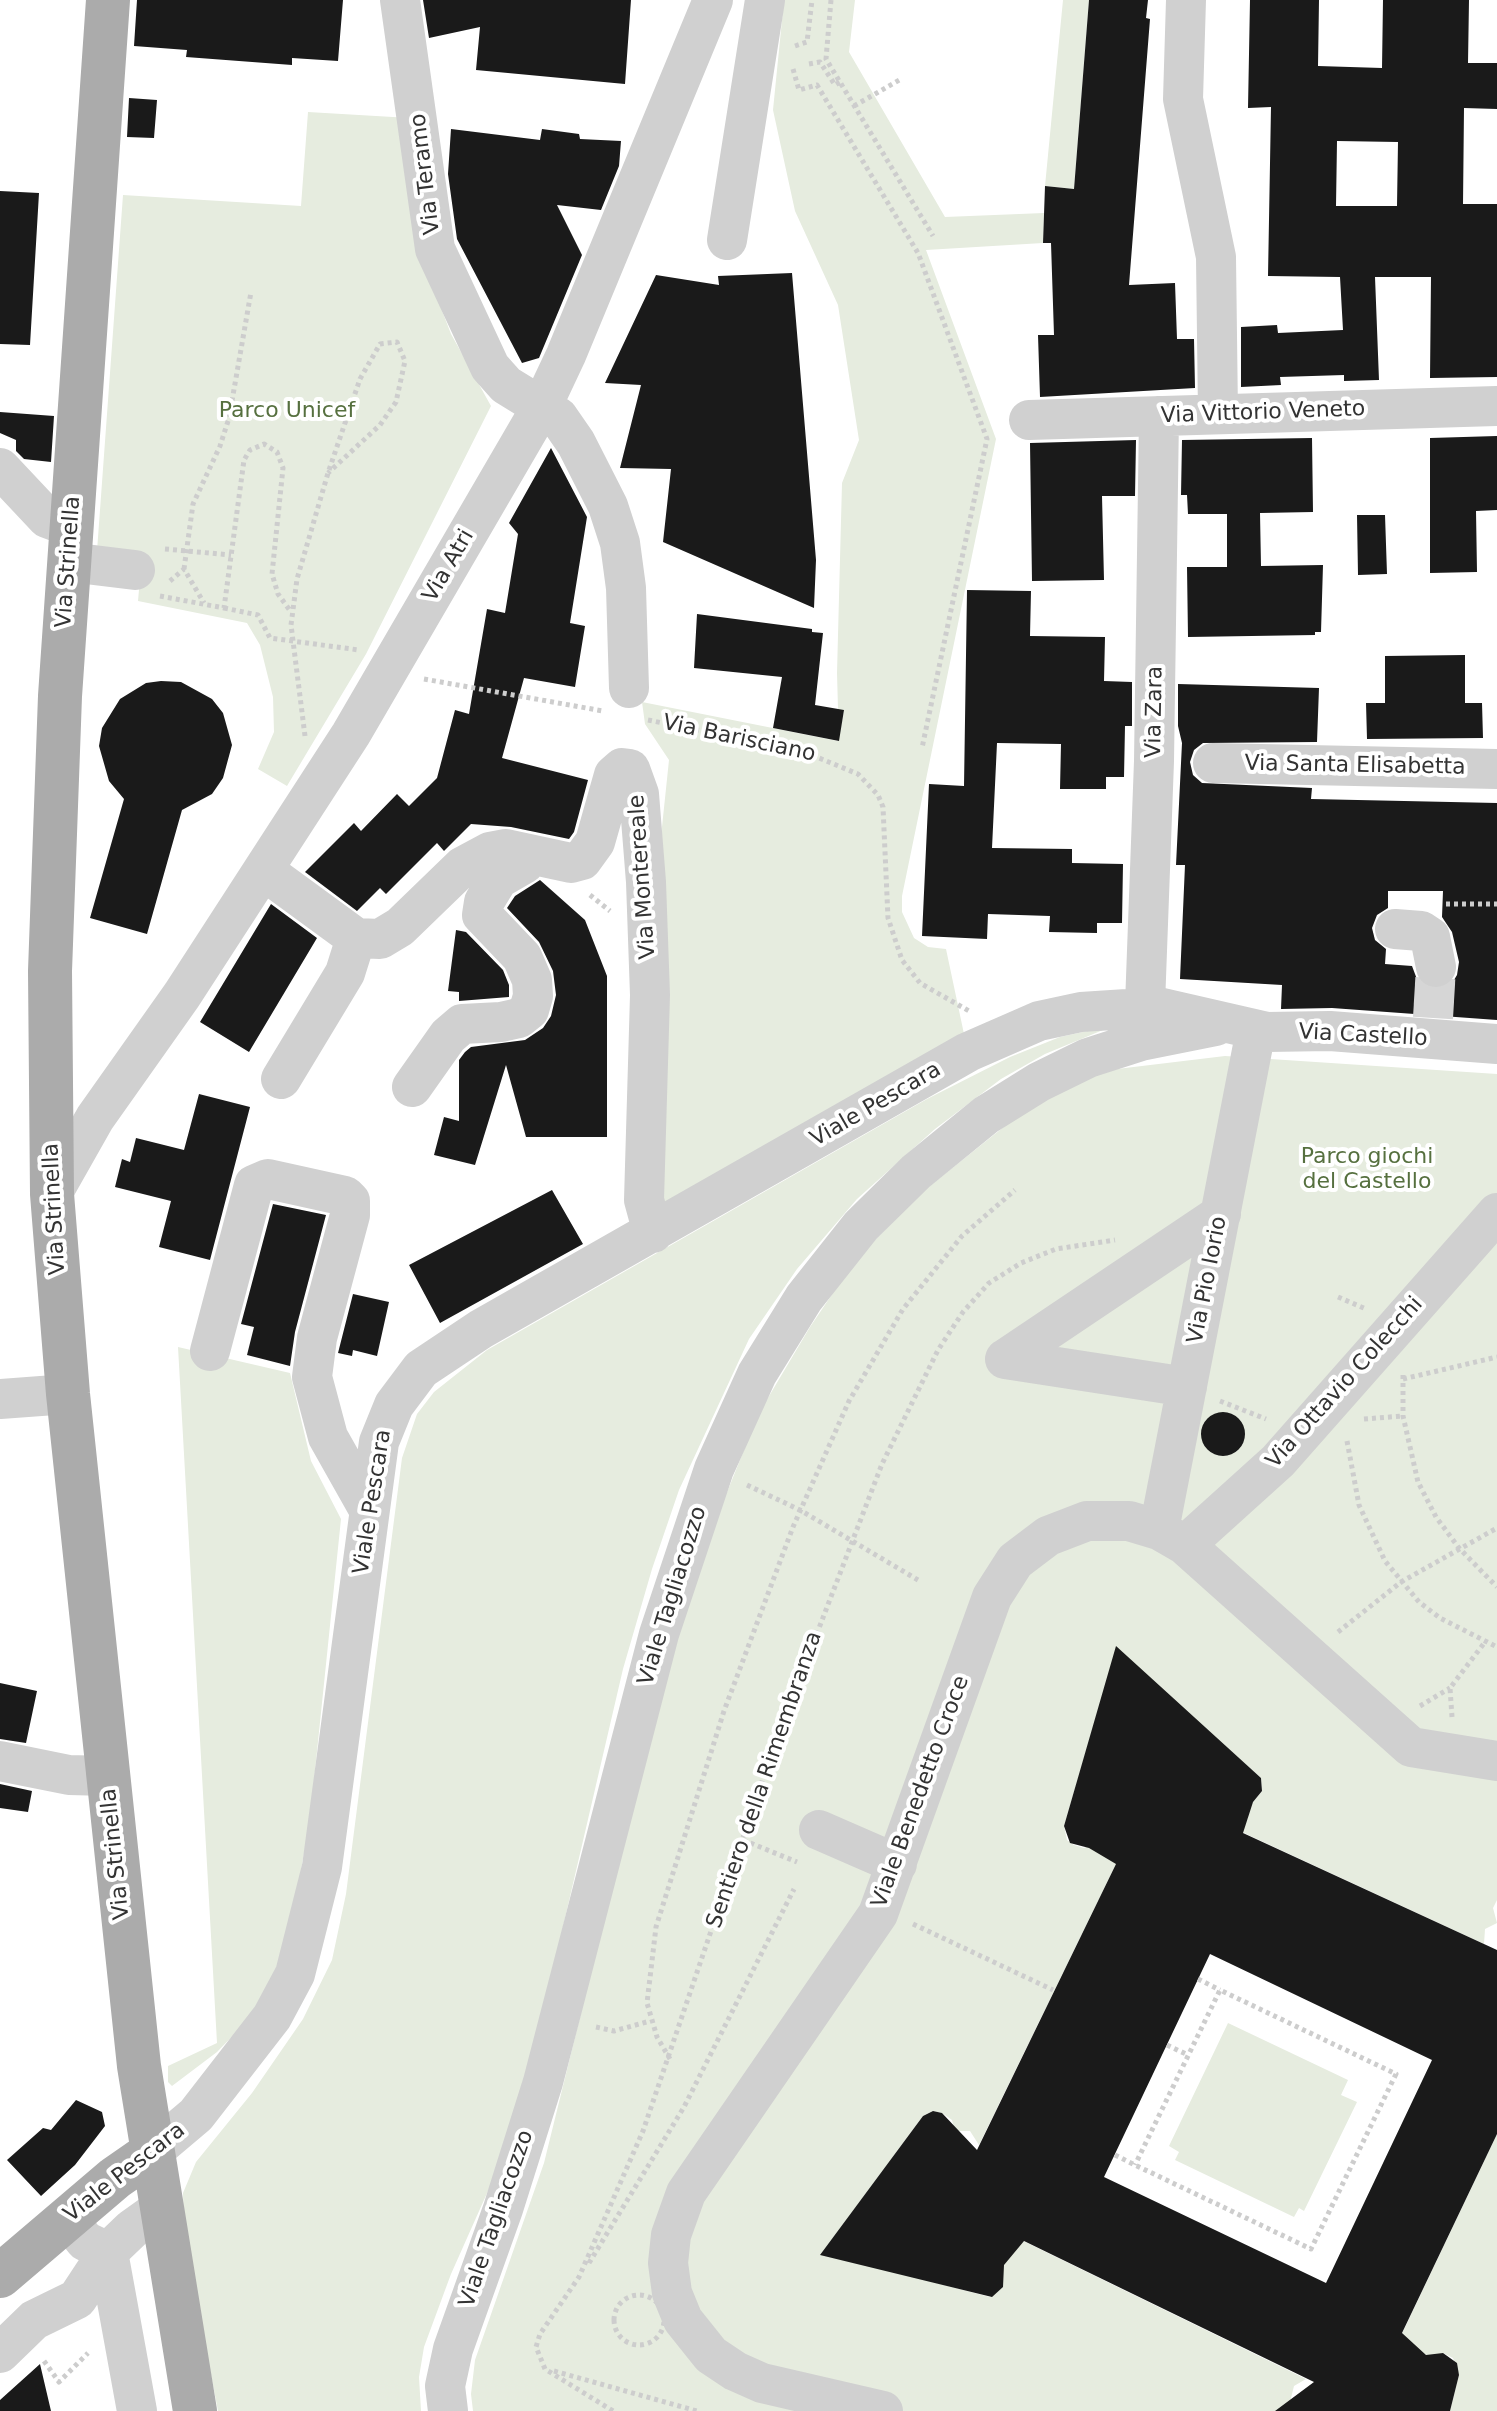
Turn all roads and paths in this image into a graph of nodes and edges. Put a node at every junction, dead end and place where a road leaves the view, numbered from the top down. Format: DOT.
graph roads {
  1 [pos="108,0"];
  2 [pos="400,0"];
  3 [pos="713,0"];
  4 [pos="765,0"];
  5 [pos="812,0"];
  6 [pos="831,0"];
  7 [pos="1186,0"];
  8 [pos="787,48"];
  9 [pos="791,62"];
  10 [pos="809,64"];
  11 [pos="901,79"];
  12 [pos="840,82"];
  13 [pos="854,106"];
  14 [pos="933,236"];
  15 [pos="727,240"];
  16 [pos="251,292"];
  17 [pos="542,406"];
  18 [pos="1497,406"];
  19 [pos="1218,414"];
  20 [pos="1159,416"];
  21 [pos="1029,420"];
  22 [pos="0,468"];
  23 [pos="328,473"];
  24 [pos="70,545"];
  25 [pos="184,569"];
  26 [pos="135,570"];
  27 [pos="205,604"];
  28 [pos="224,608"];
  29 [pos="291,612"];
  30 [pos="292,641"];
  31 [pos="374,661"];
  32 [pos="623,706"];
  33 [pos="306,741"];
  34 [pos="922,748"];
  35 [pos="1213,763"];
  36 [pos="1497,769"];
  37 [pos="529,854"];
  38 [pos="568,862"];
  39 [pos="263,870"];
  40 [pos="647,910"];
  41 [pos="1395,929"];
  42 [pos="356,938"];
  43 [pos="1436,967"];
  44 [pos="1145,1024"];
  45 [pos="1243,1028"];
  46 [pos="1009,1032"];
  47 [pos="1497,1044"];
  48 [pos="281,1079"];
  49 [pos="412,1087"];
  50 [pos="85,1102"];
  51 [pos="1015,1190"];
  52 [pos="52,1194"];
  53 [pos="1497,1213"];
  54 [pos="1221,1214"];
  55 [pos="653,1233"];
  56 [pos="1120,1241"];
  57 [pos="210,1351"];
  58 [pos="1497,1357"];
  59 [pos="1405,1368"];
  60 [pos="1403,1379"];
  61 [pos="1350,1380"];
  62 [pos="1186,1390"];
  63 [pos="68,1394"];
  64 [pos="0,1399"];
  65 [pos="1403,1416"];
  66 [pos="1347,1421"];
  67 [pos="1298,1438"];
  68 [pos="714,1469"];
  69 [pos="368,1508"];
  70 [pos="800,1510"];
  71 [pos="1497,1528"];
  72 [pos="1172,1537"];
  73 [pos="852,1540"];
  74 [pos="1459,1548"];
  75 [pos="918,1580"];
  76 [pos="1401,1582"];
  77 [pos="1497,1587"];
  78 [pos="1485,1642"];
  79 [pos="1497,1647"];
  80 [pos="1311,1658"];
  81 [pos="1455,1754"];
  82 [pos="0,1761"];
  83 [pos="1497,1761"];
  84 [pos="108,1776"];
  85 [pos="743,1840"];
  86 [pos="812,1847"];
  87 [pos="897,1864"];
  88 [pos="794,1889"];
  89 [pos="910,1923"];
  90 [pos="1198,1979"];
  91 [pos="1053,1990"];
  92 [pos="1220,1990"];
  93 [pos="559,2020"];
  94 [pos="650,2021"];
  95 [pos="1167,2045"];
  96 [pos="1188,2055"];
  97 [pos="670,2060"];
  98 [pos="151,2153"];
  99 [pos="1115,2155"];
  100 [pos="1135,2165"];
  101 [pos="160,2209"];
  102 [pos="67,2218"];
  103 [pos="108,2252"];
  104 [pos="0,2276"];
  105 [pos="579,2277"];
  106 [pos="77,2299"];
  107 [pos="663,2311"];
  108 [pos="96,2346"];
  109 [pos="0,2353"];
  110 [pos="41,2356"];
  111 [pos="545,2369"];
  112 [pos="120,2411"];
  113 [pos="137,2411"];
  114 [pos="195,2411"];
  115 [pos="448,2411"];
  116 [pos="613,2411"];
  117 [pos="697,2411"];
  118 [pos="883,2411"];
  1 -- 24 [label="main road, Via Strinella"];
  2 -- 17 [label="street, Via Teramo"];
  3 -- 17 [label="street, Via Atri"];
  4 -- 15 [label="street"];
  5 -- 8 [label="path"];
  6 -- 12 [label="path"];
  7 -- 19 [label="street"];
  9 -- 34 [label="path"];
  10 -- 12 [label="path"];
  11 -- 13 [label="path"];
  12 -- 13 [label="path"];
  13 -- 14 [label="path"];
  16 -- 25 [label="path"];
  17 -- 31 [label="street, Via Atri"];
  17 -- 32 [label="street, Via Teramo"];
  18 -- 19 [label="street, Via Vittorio Veneto"];
  19 -- 20 [label="street, Via Vittorio Veneto"];
  20 -- 21 [label="street, Via Vittorio Veneto"];
  20 -- 44 [label="street, Via Zara"];
  22 -- 24 [label="street"];
  23 -- 23 [label="path"];
  23 -- 29 [label="path"];
  24 -- 26 [label="street"];
  24 -- 50 [label="main road, Via Strinella"];
  25 -- 27 [label="path"];
  25 -- 27 [label="path"];
  27 -- 28 [label="path"];
  28 -- 29 [label="path"];
  28 -- 30 [label="path"];
  29 -- 30 [label="path"];
  30 -- 31 [label="path, Via Barisciano"];
  30 -- 33 [label="path"];
  31 -- 32 [label="path, Via Barisciano"];
  31 -- 39 [label="street, Via Atri"];
  32 -- 46 [label="path, Via Barisciano"];
  35 -- 36 [label="street, Via Santa Elisabetta"];
  37 -- 38 [label="street"];
  37 -- 42 [label="street"];
  37 -- 49 [label="street"];
  38 -- 40 [label="path"];
  38 -- 40 [label="street, Via Montereale"];
  39 -- 42 [label="street"];
  39 -- 50 [label="street, Via Atri"];
  40 -- 55 [label="street, Via Montereale"];
  41 -- 43 [label="street"];
  42 -- 48 [label="street"];
  44 -- 45 [label="street, Viale Tagliacozzo"];
  44 -- 46 [label="street, Viale Pescara"];
  44 -- 68 [label="street, Viale Tagliacozzo"];
  45 -- 47 [label="street, Via Castello"];
  45 -- 54 [label="street, Via Pio Iorio"];
  46 -- 55 [label="street, Viale Pescara"];
  50 -- 52 [label="street, Via Atri"];
  50 -- 52 [label="main road, Via Strinella"];
  51 -- 70 [label="path"];
  52 -- 63 [label="main road, Via Strinella"];
  53 -- 61 [label="street, Via Ottavio Colecchi"];
  54 -- 62 [label="street, Via Pio Iorio"];
  54 -- 62 [label="street"];
  55 -- 69 [label="street, Viale Pescara"];
  56 -- 73 [label="path, Sentiero della Rimembranza"];
  57 -- 69 [label="street"];
  58 -- 60 [label="path"];
  59 -- 60 [label="path"];
  60 -- 65 [label="path"];
  61 -- 66 [label="path"];
  61 -- 67 [label="street, Via Ottavio Colecchi"];
  62 -- 67 [label="path"];
  62 -- 72 [label="street, Via Pio Iorio"];
  63 -- 64 [label="street"];
  63 -- 84 [label="main road, Via Strinella"];
  65 -- 66 [label="path"];
  65 -- 74 [label="path"];
  66 -- 76 [label="path"];
  67 -- 72 [label="street, Via Ottavio Colecchi"];
  68 -- 70 [label="path"];
  68 -- 93 [label="street, Viale Tagliacozzo"];
  69 -- 98 [label="street, Viale Pescara"];
  70 -- 73 [label="path"];
  70 -- 94 [label="path"];
  71 -- 74 [label="path"];
  72 -- 80 [label="street, Viale Benedetto Croce"];
  72 -- 87 [label="street, Viale Benedetto Croce"];
  73 -- 75 [label="path"];
  73 -- 85 [label="path, Sentiero della Rimembranza"];
  74 -- 76 [label="path"];
  74 -- 77 [label="path"];
  76 -- 78 [label="path"];
  76 -- 80 [label="path"];
  78 -- 79 [label="path"];
  78 -- 81 [label="path"];
  80 -- 81 [label="street, Viale Benedetto Croce"];
  81 -- 83 [label="street, Viale Benedetto Croce"];
  82 -- 84 [label="street"];
  84 -- 98 [label="main road, Via Strinella"];
  85 -- 86 [label="path"];
  85 -- 97 [label="path, Sentiero della Rimembranza"];
  86 -- 87 [label="street"];
  87 -- 118 [label="street, Viale Benedetto Croce"];
  88 -- 105 [label="path"];
  89 -- 91 [label="path"];
  90 -- 92 [label="path"];
  92 -- 96 [label="path"];
  92 -- 100 [label="path"];
  93 -- 94 [label="path"];
  93 -- 115 [label="street, Viale Tagliacozzo"];
  94 -- 97 [label="path"];
  95 -- 96 [label="path"];
  96 -- 100 [label="path"];
  97 -- 105 [label="path, Sentiero della Rimembranza"];
  98 -- 101 [label="main road, Via Strinella"];
  98 -- 102 [label="main road, Viale Pescara"];
  99 -- 100 [label="path"];
  101 -- 103 [label="street"];
  101 -- 114 [label="main road, Via Strinella"];
  102 -- 103 [label="street"];
  102 -- 104 [label="main road, Viale Pescara"];
  103 -- 106 [label="street"];
  103 -- 113 [label="street"];
  105 -- 111 [label="path, Sentiero della Rimembranza"];
  106 -- 109 [label="street"];
  106 -- 112 [label="street"];
  107 -- 107 [label="path"];
  108 -- 110 [label="path"];
  111 -- 116 [label="path"];
  111 -- 117 [label="path"];
}
